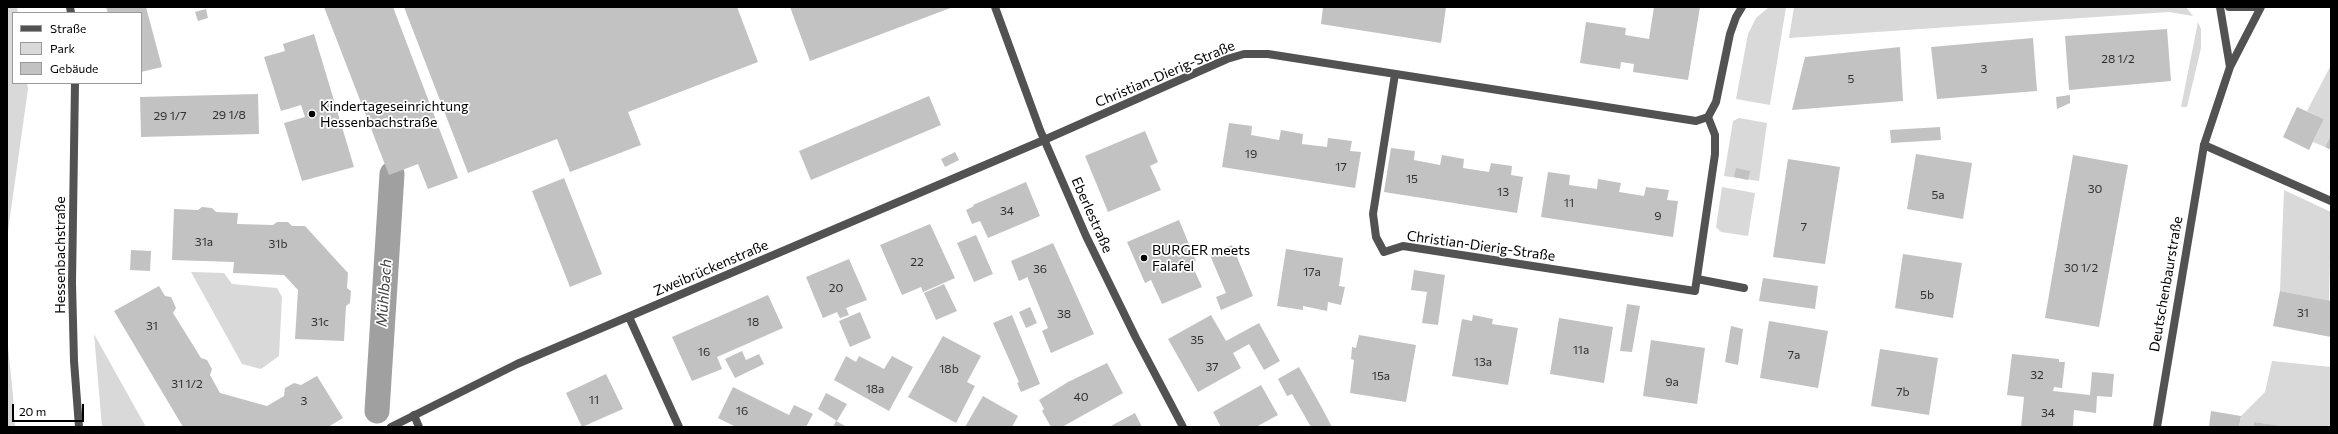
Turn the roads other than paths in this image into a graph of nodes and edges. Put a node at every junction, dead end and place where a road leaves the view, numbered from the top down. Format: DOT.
graph roads {
  1 [pos="995,7"];
  2 [pos="1742,7"];
  3 [pos="2220,7"];
  4 [pos="2229,7"];
  5 [pos="2254,7"];
  6 [pos="2261,7"];
  7 [pos="2230,67"];
  8 [pos="1395,74"];
  9 [pos="75,84"];
  10 [pos="1708,117"];
  11 [pos="1044,140"];
  12 [pos="2204,145"];
  13 [pos="2331,201"];
  14 [pos="1697,279"];
  15 [pos="1744,288"];
  16 [pos="629,317"];
  17 [pos="414,415"];
  18 [pos="678,424"];
  19 [pos="79,427"];
  20 [pos="391,427"];
  21 [pos="419,427"];
  22 [pos="687,427"];
  23 [pos="1183,427"];
  24 [pos="2157,427"];
  1 -- 11 [label="street, Eberlestraße"];
  2 -- 10 [label="street"];
  3 -- 7 [label="street, Deutschenbaurstraße"];
  4 -- 5 [label="street"];
  6 -- 7 [label="street, Deutschenbaurstraße"];
  7 -- 12 [label="street, Deutschenbaurstraße"];
  8 -- 10 [label="street, Christian-Dierig-Straße"];
  8 -- 11 [label="street, Christian-Dierig-Straße"];
  8 -- 14 [label="street, Christian-Dierig-Straße"];
  9 -- 19 [label="street, Hessenbachstraße"];
  10 -- 14 [label="street"];
  11 -- 16 [label="street, Zweibrückenstraße"];
  11 -- 23 [label="street, Eberlestraße"];
  12 -- 13 [label="street"];
  12 -- 24 [label="street, Deutschenbaurstraße"];
  14 -- 15 [label="street"];
  16 -- 17 [label="street, Zweibrückenstraße"];
  16 -- 18 [label="street"];
  17 -- 20 [label="street, Zweibrückenstraße"];
  17 -- 21 [label="street"];
  18 -- 22 [label="street"];
}
